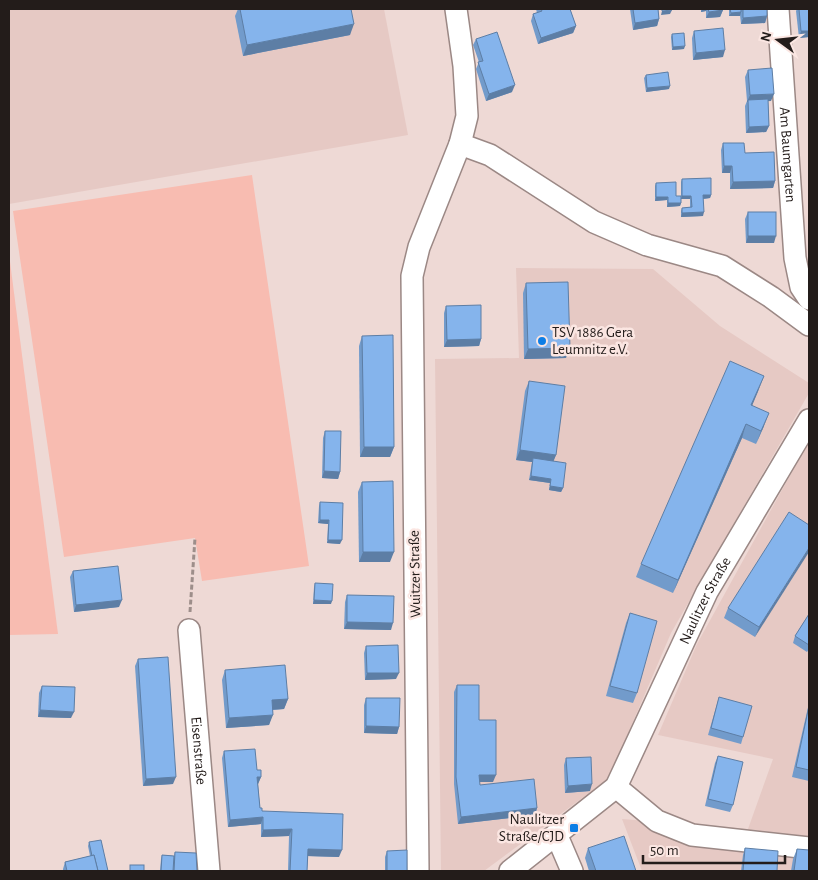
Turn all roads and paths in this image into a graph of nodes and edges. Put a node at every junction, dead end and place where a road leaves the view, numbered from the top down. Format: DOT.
graph roads {
  1 [pos="456,9"];
  2 [pos="778,9"];
  3 [pos="460,144"];
  4 [pos="809,299"];
  5 [pos="809,325"];
  6 [pos="809,420"];
  7 [pos="195,538"];
  8 [pos="189,630"];
  9 [pos="616,787"];
  10 [pos="557,836"];
  11 [pos="809,848"];
  12 [pos="209,871"];
  13 [pos="418,871"];
  14 [pos="510,871"];
  15 [pos="572,871"];
  1 -- 3 [label="street, Wuitzer Straße"];
  2 -- 4 [label="street, Am Baumgarten"];
  3 -- 5 [label="street"];
  3 -- 13 [label="street, Wuitzer Straße"];
  6 -- 9 [label="street, Naulitzer Straße"];
  7 -- 8 [label="path"];
  8 -- 12 [label="street, Eisenstraße"];
  9 -- 10 [label="street, Naulitzer Straße"];
  9 -- 11 [label="street"];
  10 -- 14 [label="street, Naulitzer Straße"];
  10 -- 15 [label="street"];
}
